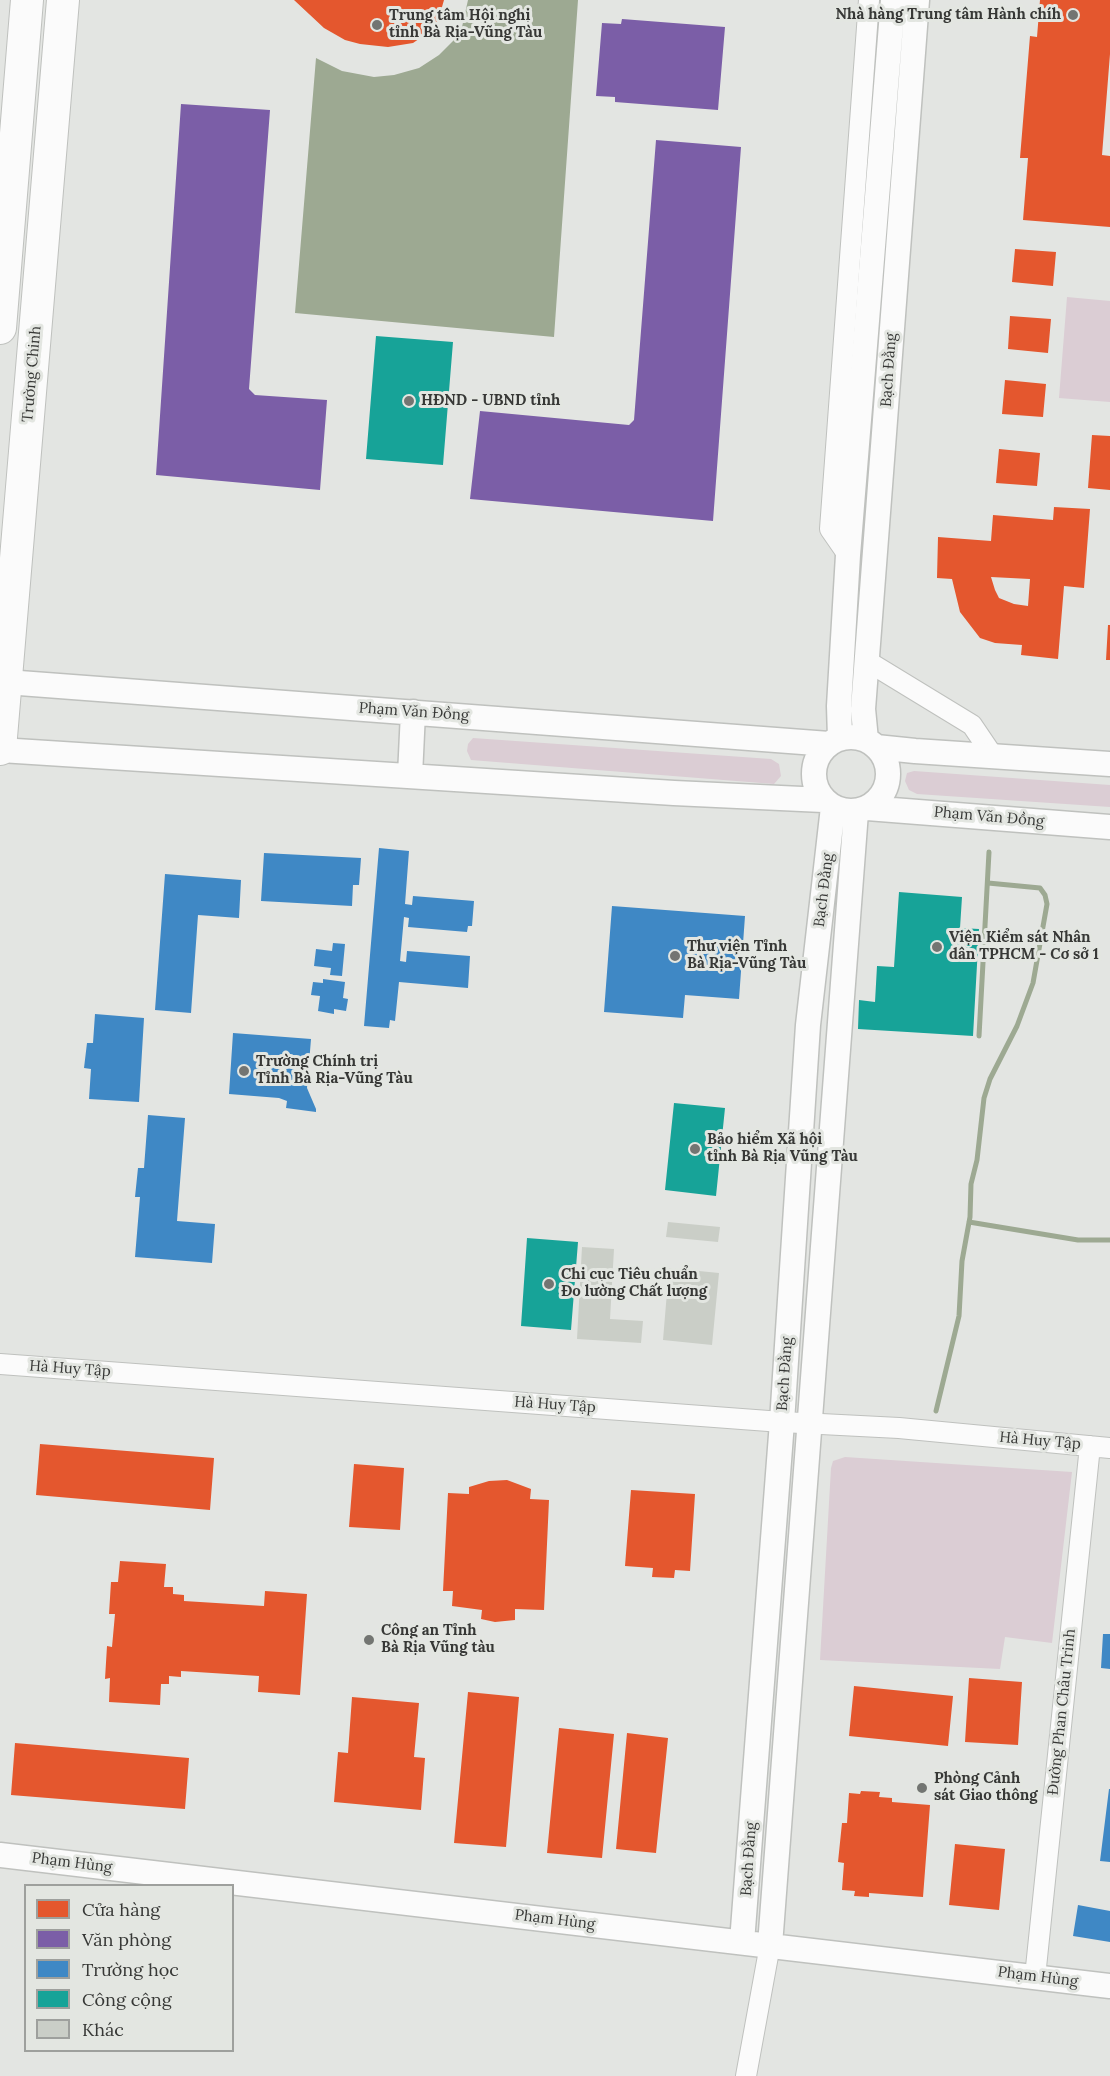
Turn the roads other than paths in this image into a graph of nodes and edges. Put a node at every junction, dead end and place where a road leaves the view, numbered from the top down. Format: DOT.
graph roads {
  1 [pos="27,0"];
  2 [pos="63,0"];
  3 [pos="869,0"];
  4 [pos="893,0"];
  5 [pos="917,0"];
  6 [pos="898,92"];
  7 [pos="0,328"];
  8 [pos="848,555"];
  9 [pos="867,661"];
  10 [pos="3,682"];
  11 [pos="413,712"];
  12 [pos="834,741"];
  13 [pos="871,743"];
  14 [pos="0,750"];
  15 [pos="993,756"];
  16 [pos="1110,764"];
  17 [pos="410,776"];
  18 [pos="845,807"];
  19 [pos="1110,827"];
  20 [pos="0,1364"];
  21 [pos="782,1422"];
  22 [pos="809,1424"];
  23 [pos="1090,1446"];
  24 [pos="1110,1448"];
  25 [pos="0,1855"];
  26 [pos="742,1942"];
  27 [pos="770,1945"];
  28 [pos="1035,1977"];
  29 [pos="1110,1986"];
  30 [pos="747,2076"];
  1 -- 7 [label="highway"];
  2 -- 10 [label="highway, Trường Chinh"];
  3 -- 8 [label="street"];
  4 -- 6 [label="street, Bạch Đằng"];
  5 -- 6 [label="street, Bạch Đằng"];
  6 -- 8 [label="street, Bạch Đằng"];
  6 -- 9 [label="street, Bạch Đằng"];
  8 -- 12 [label="street, Bạch Đằng"];
  9 -- 13 [label="street, Bạch Đằng"];
  9 -- 15 [label="street"];
  10 -- 11 [label="street, Phạm Văn Đồng"];
  10 -- 14 [label="highway, Trường Chinh"];
  11 -- 12 [label="street, Phạm Văn Đồng"];
  11 -- 17 [label="street"];
  12 -- 13 [label="street"];
  12 -- 18 [label="street"];
  13 -- 15 [label="street"];
  13 -- 18 [label="street"];
  14 -- 17 [label="street, Phạm Văn Đồng"];
  15 -- 16 [label="street"];
  17 -- 18 [label="street, Phạm Văn Đồng"];
  18 -- 19 [label="street, Phạm Văn Đồng"];
  18 -- 21 [label="street, Bạch Đằng"];
  18 -- 22 [label="street, Bạch Đằng"];
  20 -- 21 [label="street, Hà Huy Tập"];
  21 -- 22 [label="street, Hà Huy Tập"];
  21 -- 26 [label="street, Bạch Đằng"];
  22 -- 23 [label="street, Hà Huy Tập"];
  22 -- 27 [label="street, Bạch Đằng"];
  23 -- 24 [label="street, Hà Huy Tập"];
  23 -- 28 [label="street, Đường Phan Châu Trinh"];
  25 -- 26 [label="street, Phạm Hùng"];
  26 -- 27 [label="street, Phạm Hùng"];
  27 -- 28 [label="street, Phạm Hùng"];
  27 -- 30 [label="street"];
  28 -- 29 [label="street, Phạm Hùng"];
}
